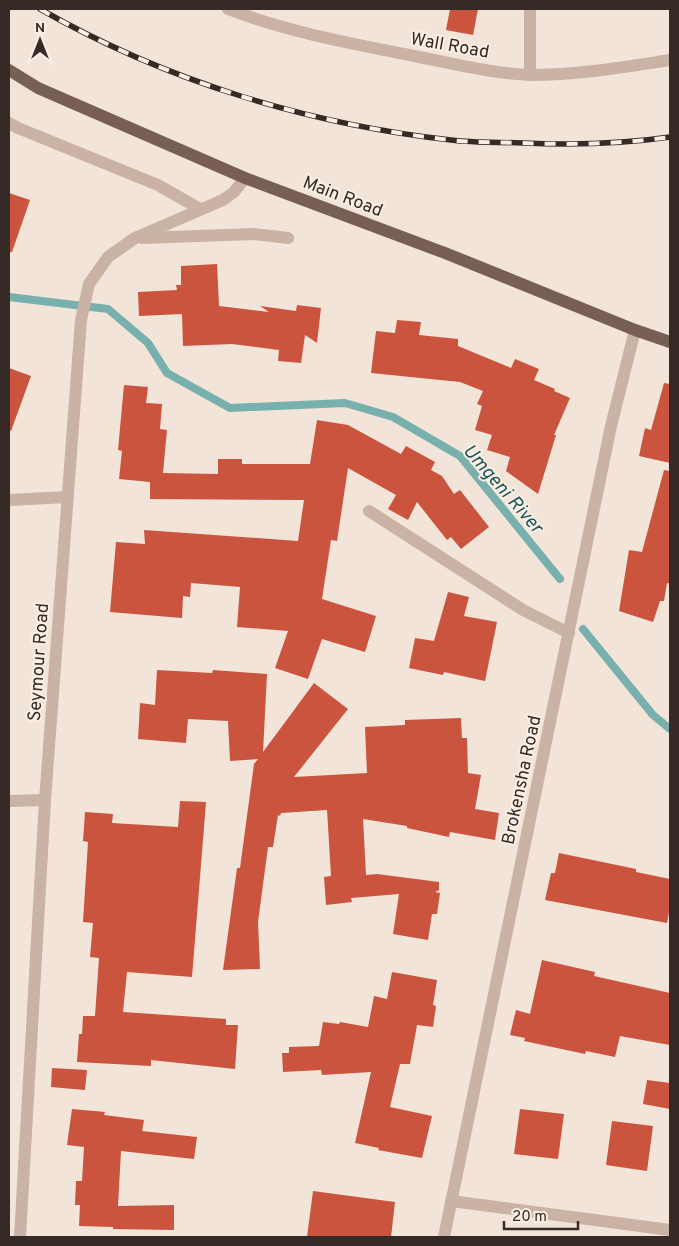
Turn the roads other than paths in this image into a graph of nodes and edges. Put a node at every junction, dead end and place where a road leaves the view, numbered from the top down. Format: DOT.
graph roads {
  1 [pos="228,9"];
  2 [pos="530,9"];
  3 [pos="263,15"];
  4 [pos="670,60"];
  5 [pos="9,70"];
  6 [pos="530,75"];
  7 [pos="9,123"];
  8 [pos="245,178"];
  9 [pos="200,209"];
  10 [pos="135,238"];
  11 [pos="288,238"];
  12 [pos="635,330"];
  13 [pos="670,342"];
  14 [pos="68,497"];
  15 [pos="9,500"];
  16 [pos="369,511"];
  17 [pos="568,634"];
  18 [pos="45,800"];
  19 [pos="9,801"];
  20 [pos="451,1201"];
  21 [pos="670,1230"];
  22 [pos="20,1237"];
  23 [pos="444,1237"];
  1 -- 3 [label="street, Wall Road"];
  2 -- 6 [label="street"];
  3 -- 6 [label="street, Wall Road"];
  4 -- 6 [label="street, Wall Road"];
  5 -- 8 [label="main road, Main Road"];
  7 -- 9 [label="street"];
  8 -- 9 [label="street, Seymour Road"];
  8 -- 12 [label="main road, Main Road"];
  9 -- 10 [label="street, Seymour Road"];
  10 -- 11 [label="street"];
  10 -- 14 [label="street, Seymour Road"];
  12 -- 13 [label="main road, Main Road"];
  12 -- 17 [label="street, Brokensha Road"];
  14 -- 15 [label="street"];
  14 -- 18 [label="street, Seymour Road"];
  16 -- 17 [label="street"];
  17 -- 20 [label="street, Brokensha Road"];
  18 -- 19 [label="street"];
  18 -- 22 [label="street, Seymour Road"];
  20 -- 21 [label="street"];
  20 -- 23 [label="street, Brokensha Road"];
}
